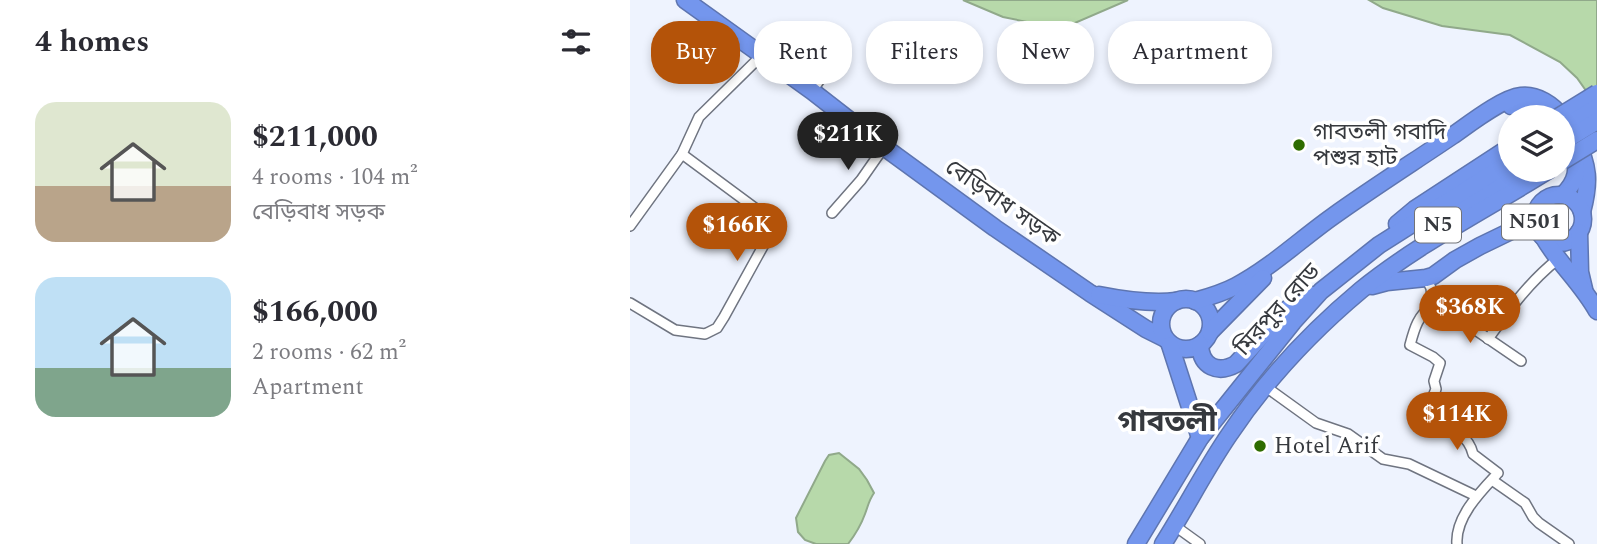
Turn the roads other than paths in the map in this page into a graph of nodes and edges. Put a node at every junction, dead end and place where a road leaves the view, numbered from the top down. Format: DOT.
graph roads {
  1 [pos="685,0"];
  2 [pos="754,49"];
  3 [pos="754,63"];
  4 [pos="802,84"];
  5 [pos="817,84"];
  6 [pos="812,91"];
  7 [pos="1597,93"];
  8 [pos="1498,105"];
  9 [pos="1498,105"];
  10 [pos="1549,105"];
  11 [pos="1597,107"];
  12 [pos="1575,108"];
  13 [pos="1498,113"];
  14 [pos="1575,121"];
  15 [pos="1597,121"];
  16 [pos="1575,135"];
  17 [pos="1575,138"];
  18 [pos="1597,140"];
  19 [pos="884,147"];
  20 [pos="682,154"];
  21 [pos="1575,154"];
  22 [pos="1498,155"];
  23 [pos="1575,159"];
  24 [pos="1498,170"];
  25 [pos="1575,178"];
  26 [pos="1502,182"];
  27 [pos="1530,182"];
  28 [pos="1574,182"];
  29 [pos="1563,195"];
  30 [pos="1582,212"];
  31 [pos="832,213"];
  32 [pos="1535,216"];
  33 [pos="630,226"];
  34 [pos="1436,227"];
  35 [pos="1511,231"];
  36 [pos="1579,232"];
  37 [pos="1542,235"];
  38 [pos="1428,243"];
  39 [pos="1379,245"];
  40 [pos="1558,259"];
  41 [pos="1455,260"];
  42 [pos="1426,278"];
  43 [pos="1363,288"];
  44 [pos="1321,291"];
  45 [pos="1585,291"];
  46 [pos="1090,293"];
  47 [pos="1176,301"];
  48 [pos="1195,301"];
  49 [pos="630,303"];
  50 [pos="1433,306"];
  51 [pos="1597,311"];
  52 [pos="1210,332"];
  53 [pos="1488,339"];
  54 [pos="1167,341"];
  55 [pos="1200,345"];
  56 [pos="1521,361"];
  57 [pos="1266,387"];
  58 [pos="1200,438"];
  59 [pos="1492,480"];
  60 [pos="1476,496"];
  61 [pos="1175,526"];
  62 [pos="1136,544"];
  63 [pos="1163,544"];
  64 [pos="1200,544"];
  65 [pos="1457,544"];
  66 [pos="1569,544"];
  1 -- 2 [label="highway, বেড়িবাধ সড়ক"];
  3 -- 20 [label="street"];
  4 -- 6 [label="highway, বেড়িবাধ সড়ক"];
  5 -- 6 [label="street"];
  6 -- 19 [label="highway, বেড়িবাধ সড়ক"];
  7 -- 12 [label="highway, bridge"];
  8 -- 48 [label="highway"];
  9 -- 10 [label="highway"];
  11 -- 14 [label="highway, bridge"];
  13 -- 52 [label="highway"];
  15 -- 16 [label="highway, bridge"];
  17 -- 30 [label="highway"];
  18 -- 21 [label="highway, bridge"];
  19 -- 31 [label="street"];
  19 -- 46 [label="highway, বেড়িবাধ সড়ক"];
  20 -- 33 [label="street"];
  20 -- 49 [label="street"];
  22 -- 39 [label="highway"];
  23 -- 25 [label="highway"];
  24 -- 39 [label="highway, মিরপুর রোড"];
  26 -- 34 [label="highway, N5"];
  27 -- 38 [label="highway, মিরপুর রোড"];
  28 -- 29 [label="highway"];
  29 -- 30 [label="highway, N501"];
  29 -- 32 [label="highway, N501"];
  30 -- 36 [label="highway, N501"];
  32 -- 35 [label="highway, N501"];
  32 -- 37 [label="highway, N501"];
  34 -- 38 [label="highway"];
  34 -- 43 [label="highway, N5"];
  35 -- 37 [label="highway"];
  35 -- 41 [label="highway, N501"];
  36 -- 37 [label="highway, N501"];
  36 -- 45 [label="highway, N501"];
  37 -- 40 [label="highway, N501"];
  38 -- 41 [label="highway"];
  38 -- 43 [label="highway, মিরপুর রোড"];
  39 -- 44 [label="highway, মিরপুর রোড"];
  40 -- 45 [label="highway, N501"];
  40 -- 53 [label="street"];
  41 -- 42 [label="highway, N501"];
  42 -- 43 [label="highway, N501"];
  42 -- 50 [label="street"];
  43 -- 57 [label="highway, মিরপুর রোড"];
  44 -- 55 [label="highway"];
  44 -- 58 [label="highway, মিরপুর রোড"];
  45 -- 51 [label="highway, N501"];
  46 -- 47 [label="highway, বেড়িবাধ সড়ক"];
  46 -- 54 [label="highway, বেড়িবাধ সড়ক"];
  47 -- 48 [label="highway"];
  47 -- 54 [label="highway"];
  48 -- 52 [label="highway"];
  50 -- 53 [label="street"];
  50 -- 59 [label="street"];
  52 -- 55 [label="highway"];
  53 -- 56 [label="street"];
  54 -- 55 [label="highway"];
  54 -- 58 [label="highway"];
  57 -- 60 [label="street"];
  57 -- 61 [label="highway, মিরপুর রোড"];
  58 -- 62 [label="highway, মিরপুর রোড"];
  59 -- 60 [label="street"];
  59 -- 66 [label="street"];
  60 -- 65 [label="street"];
  61 -- 63 [label="highway, মিরপুর রোড"];
  61 -- 64 [label="street"];
}
